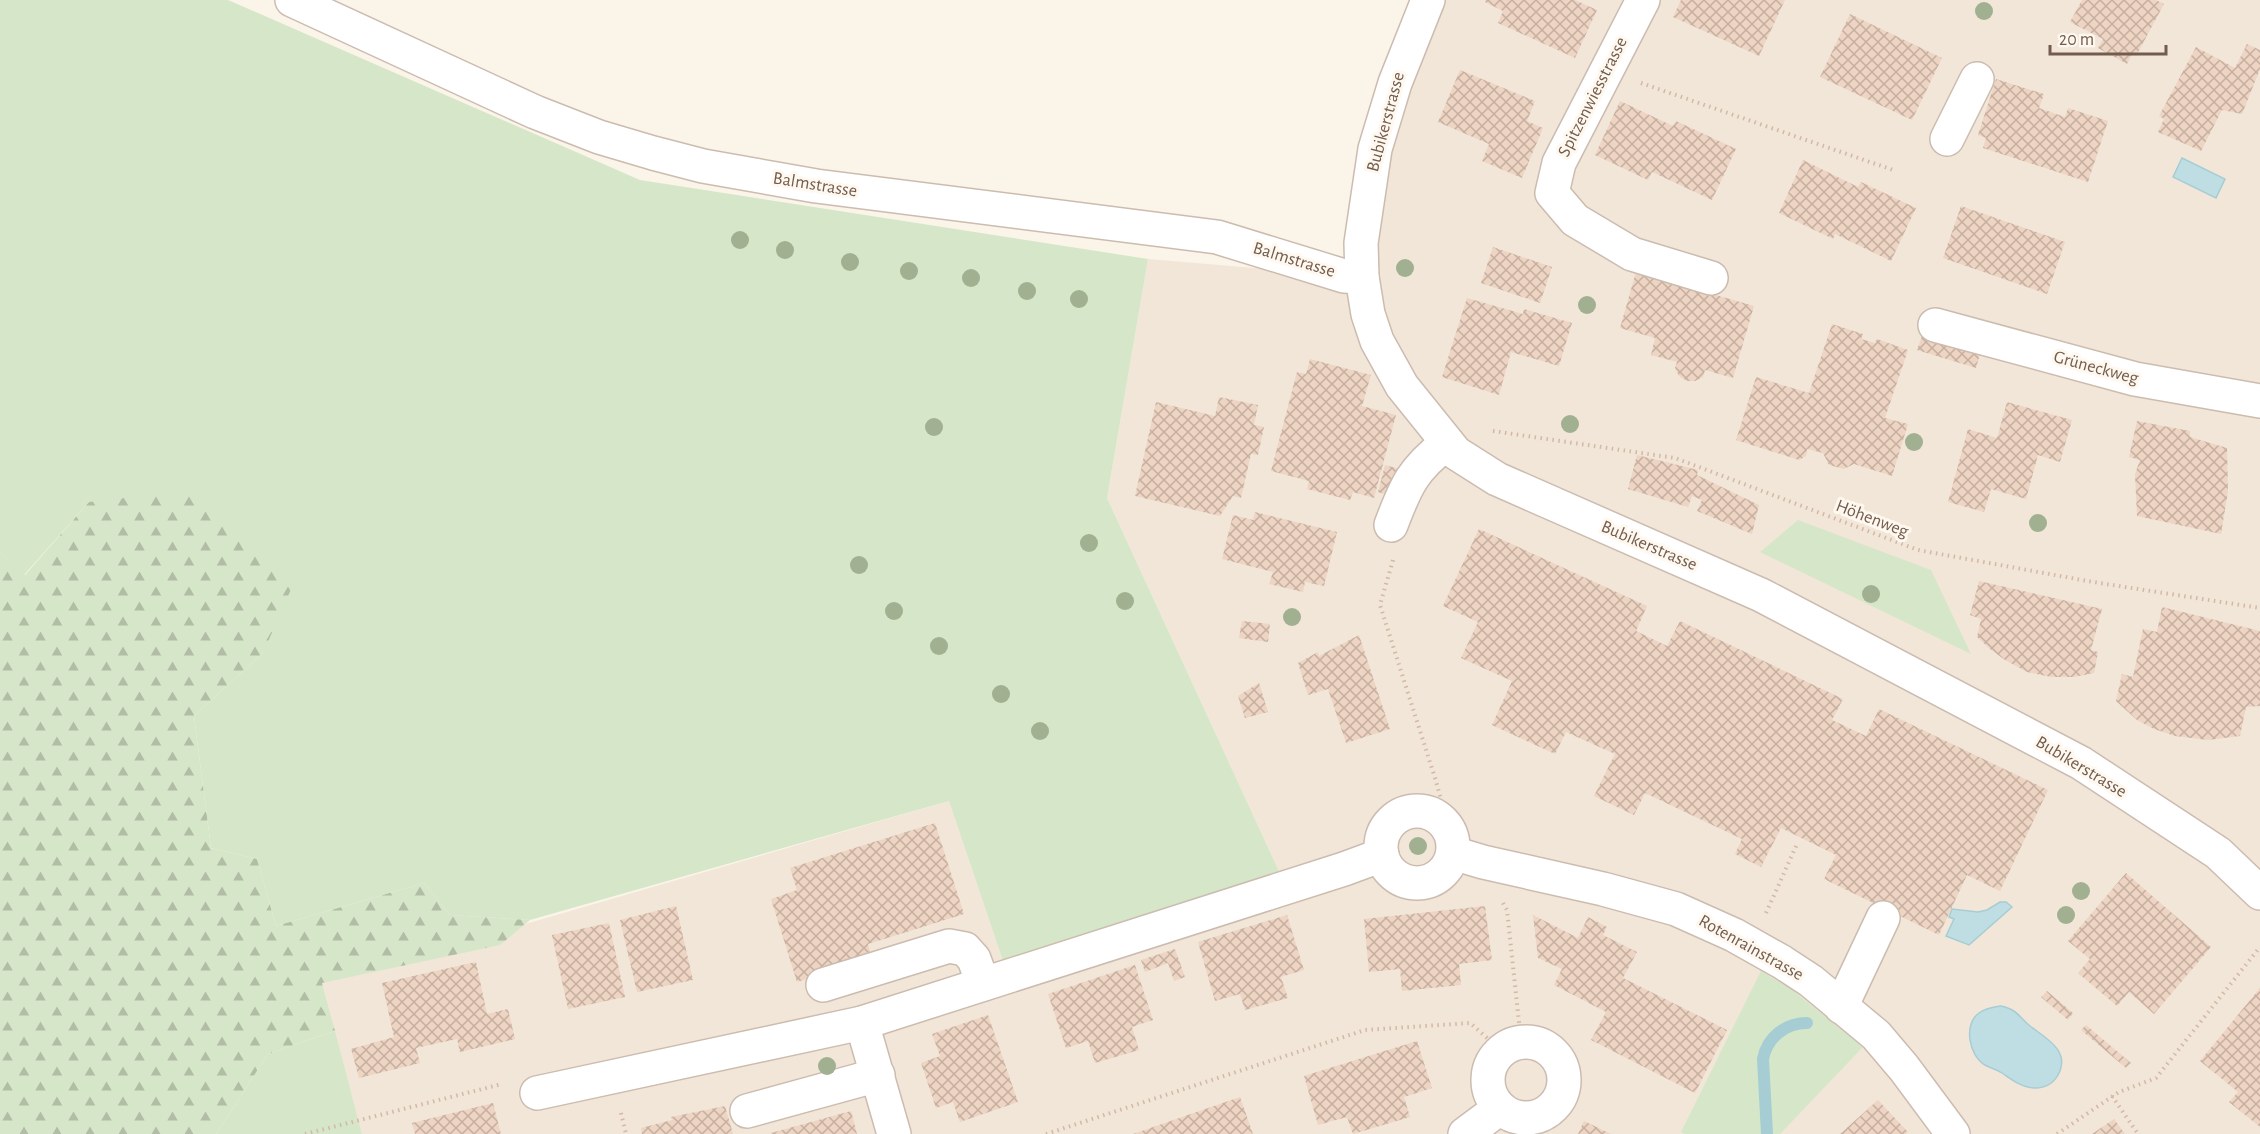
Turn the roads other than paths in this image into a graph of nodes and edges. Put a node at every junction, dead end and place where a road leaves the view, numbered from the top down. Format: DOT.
graph roads {
  1 [pos="292,0"];
  2 [pos="1428,0"];
  3 [pos="1643,0"];
  4 [pos="1977,79"];
  5 [pos="1947,139"];
  6 [pos="1362,277"];
  7 [pos="1711,278"];
  8 [pos="1935,325"];
  9 [pos="2260,400"];
  10 [pos="1447,443"];
  11 [pos="1391,525"];
  12 [pos="1382,855"];
  13 [pos="1468,858"];
  14 [pos="2260,893"];
  15 [pos="1883,918"];
  16 [pos="983,984"];
  17 [pos="823,985"];
  18 [pos="1841,1007"];
  19 [pos="862,1023"];
  20 [pos="878,1076"];
  21 [pos="537,1094"];
  22 [pos="1500,1108"];
  23 [pos="747,1112"];
  24 [pos="894,1134"];
  25 [pos="1465,1134"];
  26 [pos="1953,1134"];
  1 -- 6 [label="street, Balmstrasse"];
  2 -- 6 [label="street, Bubikerstrasse"];
  3 -- 7 [label="street, Spitzenwiesstrasse"];
  4 -- 5 [label="street"];
  6 -- 10 [label="street, Bubikerstrasse"];
  8 -- 9 [label="street, Grüneckweg"];
  10 -- 11 [label="street"];
  10 -- 14 [label="street, Bubikerstrasse"];
  12 -- 13 [label="street"];
  12 -- 13 [label="street"];
  12 -- 16 [label="street"];
  13 -- 18 [label="street, Rotenrainstrasse"];
  15 -- 18 [label="street"];
  16 -- 17 [label="street"];
  16 -- 19 [label="street"];
  18 -- 26 [label="street, Rotenrainstrasse"];
  19 -- 20 [label="street"];
  19 -- 21 [label="street"];
  20 -- 23 [label="street"];
  20 -- 24 [label="street"];
  22 -- 22 [label="street"];
  22 -- 25 [label="street"];
}
